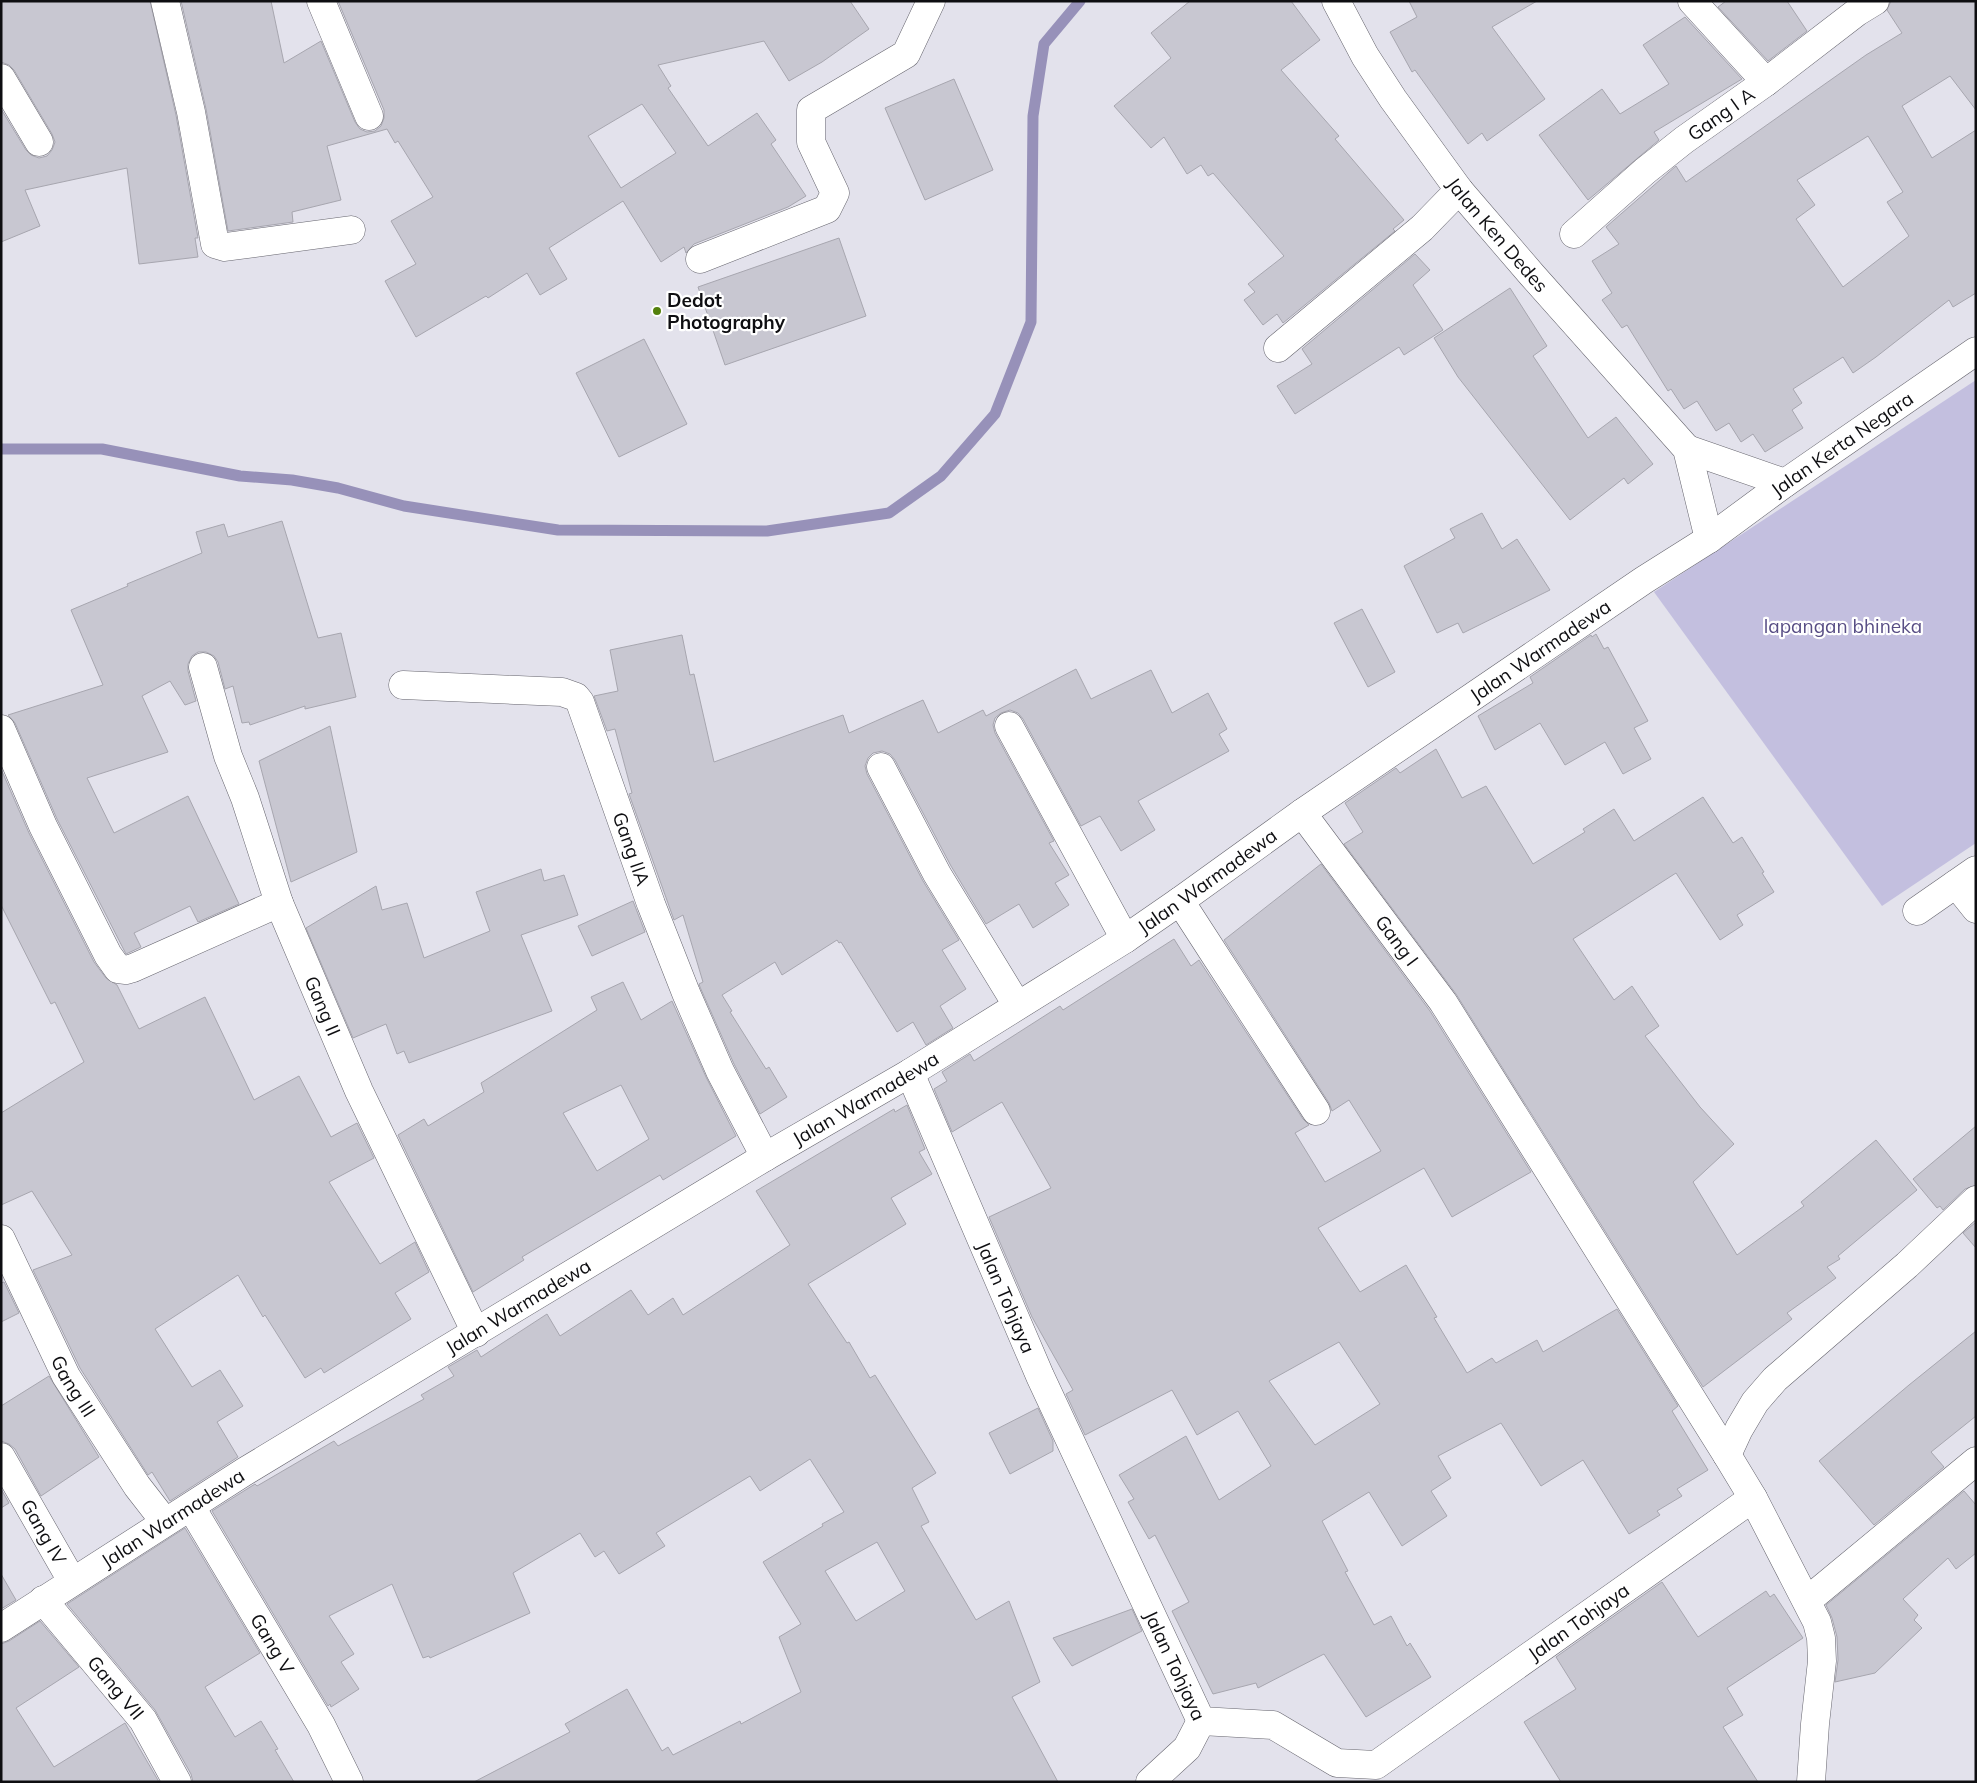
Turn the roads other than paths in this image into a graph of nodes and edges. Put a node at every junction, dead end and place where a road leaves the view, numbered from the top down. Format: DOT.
graph roads {
  1 [pos="165,1"];
  2 [pos="321,1"];
  3 [pos="932,1"];
  4 [pos="1336,1"];
  5 [pos="1692,1"];
  6 [pos="1860,5"];
  7 [pos="1,78"];
  8 [pos="1766,82"];
  9 [pos="369,116"];
  10 [pos="39,142"];
  11 [pos="1459,190"];
  12 [pos="352,230"];
  13 [pos="1574,234"];
  14 [pos="700,260"];
  15 [pos="1278,348"];
  16 [pos="1976,352"];
  17 [pos="1687,449"];
  18 [pos="1785,483"];
  19 [pos="1709,539"];
  20 [pos="203,667"];
  21 [pos="403,686"];
  22 [pos="1009,726"];
  23 [pos="1,729"];
  24 [pos="881,767"];
  25 [pos="1302,813"];
  26 [pos="1966,877"];
  27 [pos="1180,901"];
  28 [pos="279,903"];
  29 [pos="1976,909"];
  30 [pos="1917,911"];
  31 [pos="1125,939"];
  32 [pos="1017,1005"];
  33 [pos="910,1073"];
  34 [pos="1316,1111"];
  35 [pos="765,1157"];
  36 [pos="1976,1200"];
  37 [pos="1,1240"];
  38 [pos="476,1332"];
  39 [pos="1727,1455"];
  40 [pos="1,1457"];
  41 [pos="1976,1461"];
  42 [pos="1753,1498"];
  43 [pos="191,1507"];
  44 [pos="165,1522"];
  45 [pos="72,1581"];
  46 [pos="43,1600"];
  47 [pos="1808,1600"];
  48 [pos="1,1628"];
  49 [pos="1201,1721"];
  50 [pos="177,1782"];
  51 [pos="349,1782"];
  52 [pos="1150,1782"];
  53 [pos="1811,1782"];
  1 -- 12 [label="street"];
  2 -- 9 [label="street"];
  3 -- 14 [label="street"];
  4 -- 11 [label="street, Jalan Ken Dedes"];
  5 -- 8 [label="street"];
  6 -- 8 [label="street, Gang I A"];
  7 -- 10 [label="street"];
  8 -- 13 [label="street, Gang I A"];
  11 -- 15 [label="street"];
  11 -- 17 [label="street, Jalan Ken Dedes"];
  16 -- 18 [label="street, Jalan Kerta Negara"];
  17 -- 18 [label="street, Jalan Ken Dedes"];
  17 -- 19 [label="street, Jalan Ken Dedes"];
  18 -- 19 [label="street, Jalan Kerta Negara"];
  19 -- 25 [label="street, Jalan Warmadewa"];
  20 -- 28 [label="street, Gang II"];
  21 -- 35 [label="street, Gang IIA"];
  22 -- 31 [label="street"];
  23 -- 28 [label="street"];
  24 -- 32 [label="street"];
  25 -- 27 [label="street, Jalan Warmadewa"];
  25 -- 39 [label="street, Gang I"];
  26 -- 29 [label="street"];
  26 -- 30 [label="street"];
  27 -- 31 [label="street, Jalan Warmadewa"];
  27 -- 34 [label="street"];
  28 -- 38 [label="street, Gang II"];
  31 -- 32 [label="street, Jalan Warmadewa"];
  32 -- 33 [label="street, Jalan Warmadewa"];
  33 -- 35 [label="street, Jalan Warmadewa"];
  33 -- 49 [label="street, Jalan Tohjaya"];
  35 -- 38 [label="street, Jalan Warmadewa"];
  36 -- 39 [label="street"];
  37 -- 44 [label="street, Gang III"];
  38 -- 43 [label="street, Jalan Warmadewa"];
  39 -- 42 [label="street, Gang I"];
  40 -- 45 [label="street, Gang IV"];
  41 -- 47 [label="street"];
  42 -- 47 [label="street, Gang I"];
  42 -- 49 [label="street, Jalan Tohjaya"];
  43 -- 44 [label="street, Jalan Warmadewa"];
  43 -- 51 [label="street, Gang V"];
  44 -- 45 [label="street, Jalan Warmadewa"];
  45 -- 46 [label="street, Jalan Warmadewa"];
  46 -- 48 [label="street, Jalan Warmadewa"];
  46 -- 50 [label="street, Gang VII"];
  47 -- 53 [label="street, Gang I"];
  49 -- 52 [label="street"];
}
